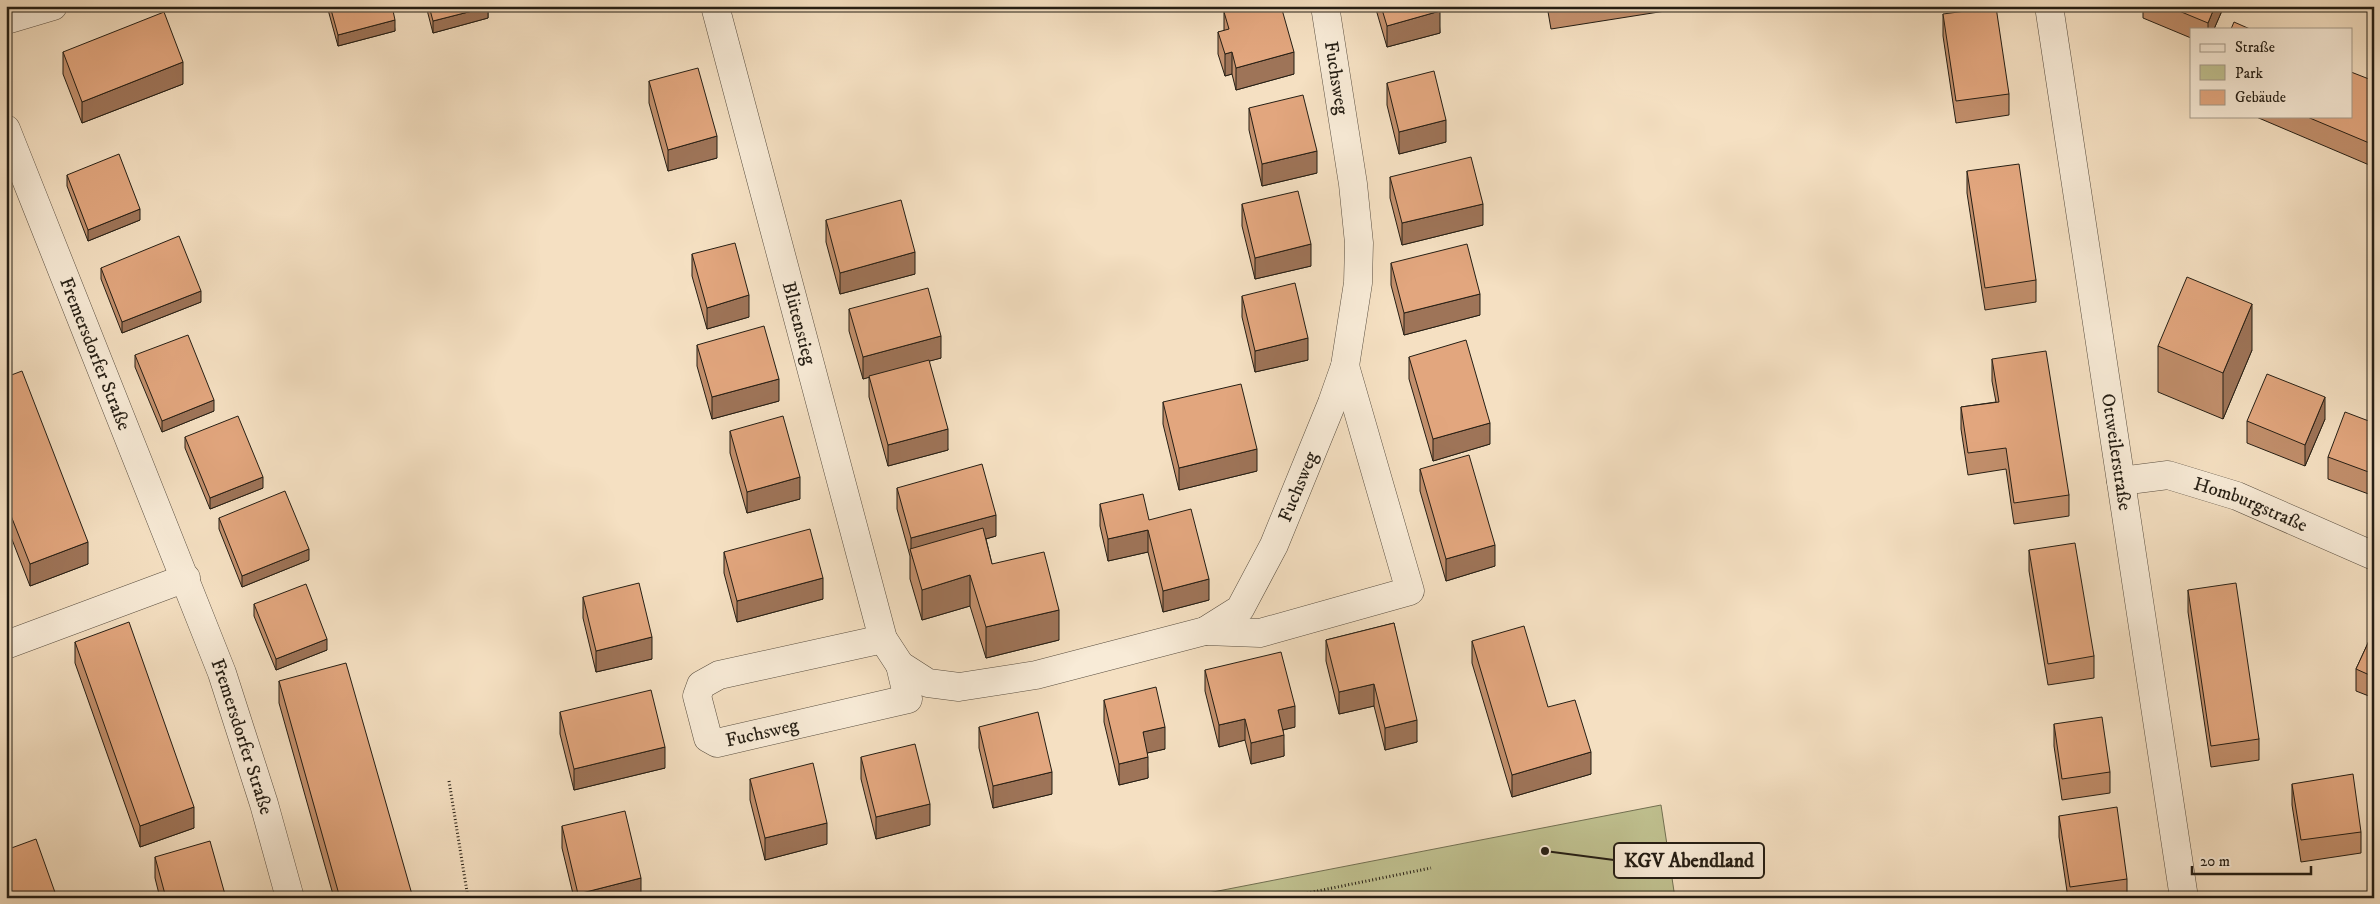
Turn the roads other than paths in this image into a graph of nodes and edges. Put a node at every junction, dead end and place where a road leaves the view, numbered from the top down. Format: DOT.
graph roads {
  1 [pos="53,6"];
  2 [pos="715,6"];
  3 [pos="1325,6"];
  4 [pos="2049,6"];
  5 [pos="6,20"];
  6 [pos="6,129"];
  7 [pos="1345,366"];
  8 [pos="2121,481"];
  9 [pos="2374,556"];
  10 [pos="186,578"];
  11 [pos="1204,631"];
  12 [pos="883,639"];
  13 [pos="6,645"];
  14 [pos="900,665"];
  15 [pos="290,898"];
  16 [pos="2184,898"];
  1 -- 5 [label="street"];
  2 -- 12 [label="street, Blütenstieg"];
  3 -- 7 [label="street, Fuchsweg"];
  4 -- 8 [label="street, Ottweilerstraße"];
  6 -- 10 [label="street, Fremersdorfer Straße"];
  7 -- 11 [label="street, Fuchsweg"];
  7 -- 11 [label="street"];
  8 -- 9 [label="street, Homburgstraße"];
  8 -- 16 [label="street, Ottweilerstraße"];
  10 -- 13 [label="street"];
  10 -- 15 [label="street, Fremersdorfer Straße"];
  11 -- 14 [label="street, Fuchsweg"];
  12 -- 14 [label="street, Fuchsweg"];
  12 -- 14 [label="street, Fuchsweg"];
}
